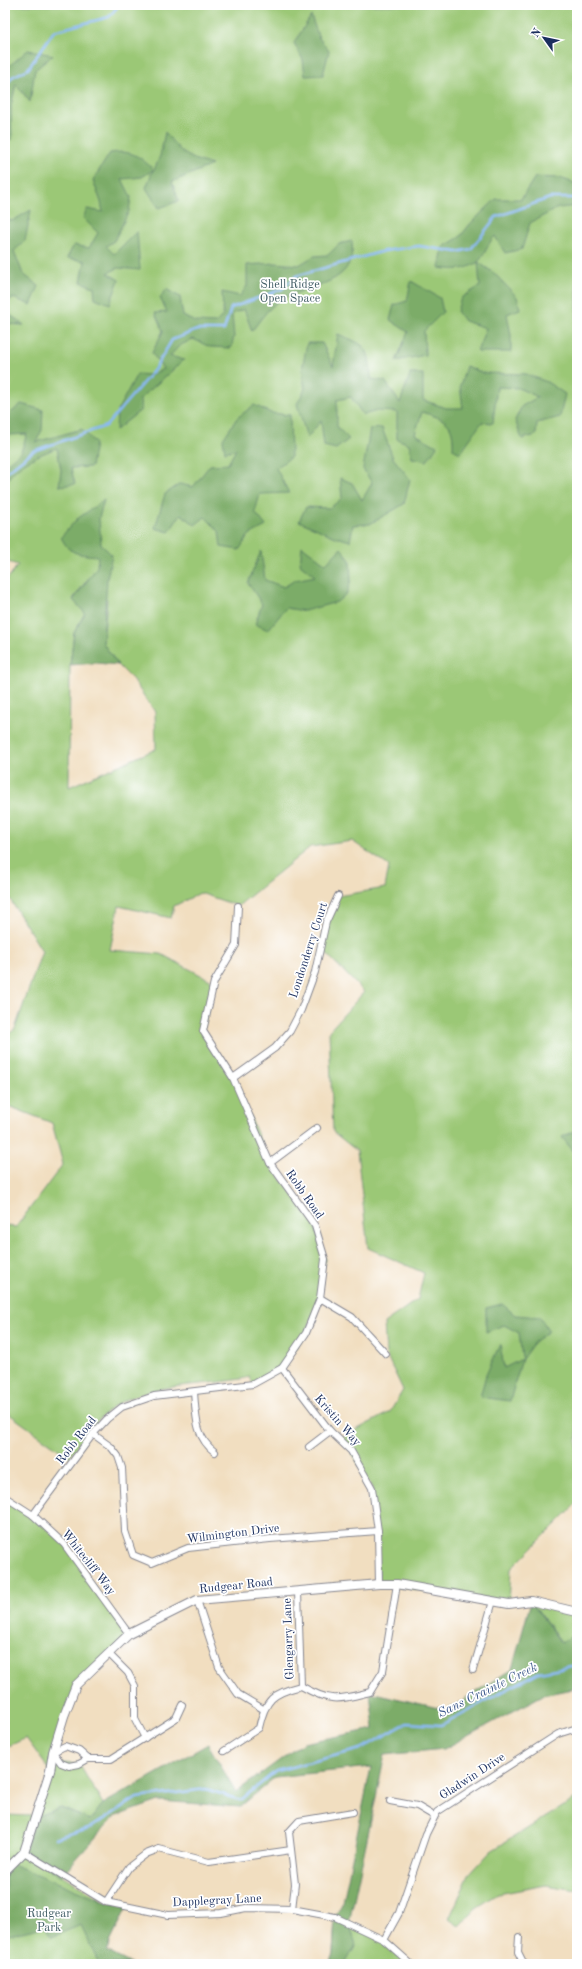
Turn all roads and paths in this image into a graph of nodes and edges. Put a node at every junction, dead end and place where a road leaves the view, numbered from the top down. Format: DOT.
graph roads {
  1 [pos="338,896"];
  2 [pos="238,906"];
  3 [pos="233,1078"];
  4 [pos="317,1128"];
  5 [pos="270,1163"];
  6 [pos="320,1298"];
  7 [pos="386,1354"];
  8 [pos="282,1368"];
  9 [pos="194,1392"];
  10 [pos="330,1430"];
  11 [pos="93,1434"];
  12 [pos="309,1447"];
  13 [pos="215,1452"];
  14 [pos="5,1497"];
  15 [pos="33,1515"];
  16 [pos="378,1530"];
  17 [pos="379,1584"];
  18 [pos="397,1584"];
  19 [pos="298,1591"];
  20 [pos="197,1600"];
  21 [pos="493,1601"];
  22 [pos="577,1612"];
  23 [pos="129,1634"];
  24 [pos="109,1654"];
  25 [pos="473,1670"];
  26 [pos="301,1686"];
  27 [pos="182,1705"];
  28 [pos="263,1709"];
  29 [pos="577,1728"];
  30 [pos="145,1738"];
  31 [pos="224,1751"];
  32 [pos="53,1752"];
  33 [pos="88,1759"];
  34 [pos="390,1801"];
  35 [pos="353,1812"];
  36 [pos="434,1816"];
  37 [pos="291,1850"];
  38 [pos="24,1852"];
  39 [pos="5,1871"];
  40 [pos="106,1902"];
  41 [pos="292,1909"];
  42 [pos="519,1937"];
  43 [pos="384,1940"];
  44 [pos="411,1964"];
  45 [pos="524,1964"];
  1 -- 3 [label="street, Londonderry Court"];
  2 -- 3 [label="street, Robb Road"];
  3 -- 5 [label="street, Robb Road"];
  4 -- 5 [label="street"];
  5 -- 6 [label="street, Robb Road"];
  6 -- 7 [label="street"];
  6 -- 8 [label="street, Robb Road"];
  8 -- 9 [label="street, Robb Road"];
  8 -- 10 [label="street, Kristin Way"];
  9 -- 11 [label="street, Robb Road"];
  9 -- 13 [label="street"];
  10 -- 12 [label="street"];
  10 -- 16 [label="street, Kristin Way"];
  11 -- 15 [label="street, Robb Road"];
  11 -- 16 [label="street, Wilmington Drive"];
  14 -- 15 [label="street, Whitecliff Way"];
  15 -- 23 [label="street, Whitecliff Way"];
  16 -- 17 [label="street, Kristin Way"];
  17 -- 18 [label="street, Rudgear Road"];
  17 -- 19 [label="street, Rudgear Road"];
  18 -- 21 [label="street, Rudgear Road"];
  18 -- 26 [label="street"];
  19 -- 20 [label="street, Rudgear Road"];
  19 -- 26 [label="street, Glengarry Lane"];
  20 -- 23 [label="street, Rudgear Road"];
  20 -- 28 [label="street"];
  21 -- 22 [label="street, Rudgear Road"];
  21 -- 25 [label="street"];
  23 -- 24 [label="street, Rudgear Road"];
  24 -- 30 [label="street"];
  24 -- 32 [label="street, Rudgear Road"];
  26 -- 28 [label="street"];
  27 -- 30 [label="street"];
  28 -- 31 [label="street"];
  29 -- 36 [label="street, Gladwin Drive"];
  30 -- 33 [label="street"];
  32 -- 33 [label="street"];
  32 -- 33 [label="street"];
  32 -- 38 [label="street, Rudgear Road"];
  34 -- 36 [label="street"];
  35 -- 37 [label="street"];
  36 -- 43 [label="street, Gladwin Drive"];
  37 -- 40 [label="street"];
  37 -- 41 [label="street"];
  38 -- 39 [label="street, Rudgear Road"];
  38 -- 40 [label="street, Dapplegray Lane"];
  40 -- 41 [label="street, Dapplegray Lane"];
  41 -- 43 [label="street, Dapplegray Lane"];
  42 -- 45 [label="street"];
  43 -- 44 [label="street, Dapplegray Lane"];
}
